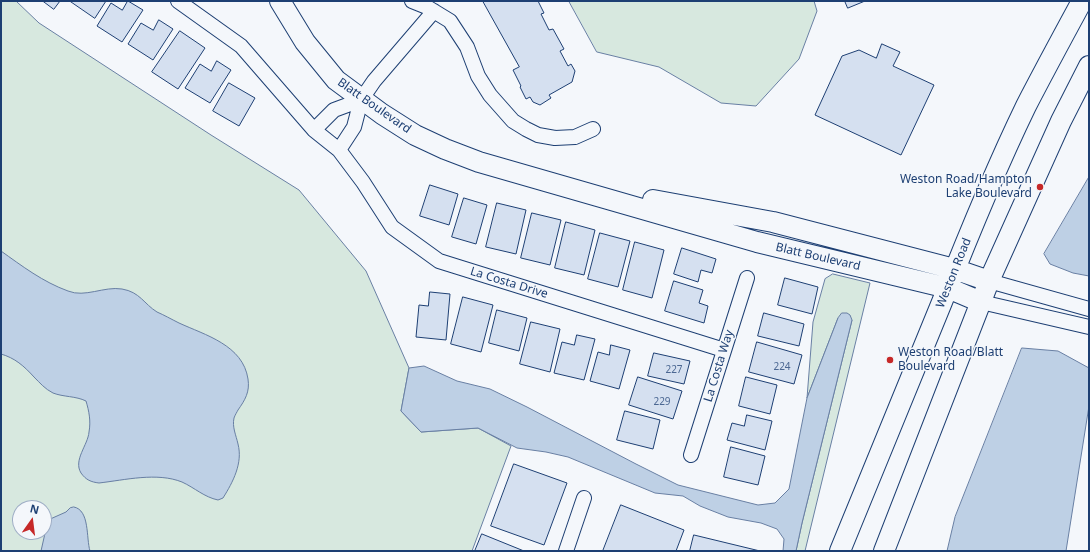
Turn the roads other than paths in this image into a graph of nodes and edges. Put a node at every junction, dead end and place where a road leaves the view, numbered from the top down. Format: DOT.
graph roads {
  1 [pos="178,1"];
  2 [pos="280,1"];
  3 [pos="412,1"];
  4 [pos="1082,1"];
  5 [pos="434,11"];
  6 [pos="1089,66"];
  7 [pos="361,100"];
  8 [pos="314,130"];
  9 [pos="593,130"];
  10 [pos="339,150"];
  11 [pos="548,181"];
  12 [pos="954,269"];
  13 [pos="747,278"];
  14 [pos="989,281"];
  15 [pos="948,288"];
  16 [pos="982,302"];
  17 [pos="1089,309"];
  18 [pos="1089,327"];
  19 [pos="724,350"];
  20 [pos="691,455"];
  21 [pos="584,498"];
  22 [pos="566,551"];
  23 [pos="840,551"];
  24 [pos="884,551"];
  1 -- 8 [label="street, La Costa Drive"];
  2 -- 7 [label="street, Blatt Boulevard"];
  3 -- 5 [label="street"];
  4 -- 12 [label="street, Weston Road"];
  5 -- 7 [label="street"];
  5 -- 9 [label="street"];
  6 -- 14 [label="street"];
  7 -- 8 [label="street"];
  7 -- 10 [label="street"];
  7 -- 11 [label="street, Blatt Boulevard"];
  8 -- 10 [label="street, La Costa Drive"];
  10 -- 19 [label="street, La Costa Drive"];
  11 -- 12 [label="street, Blatt Boulevard"];
  11 -- 15 [label="street, Blatt Boulevard"];
  12 -- 14 [label="street, Blatt Boulevard"];
  12 -- 15 [label="street, Weston Road"];
  13 -- 19 [label="street, La Costa Way"];
  14 -- 16 [label="street"];
  14 -- 17 [label="street, Blatt Boulevard"];
  15 -- 16 [label="street, Blatt Boulevard"];
  15 -- 23 [label="street, Weston Road"];
  16 -- 18 [label="street, Blatt Boulevard"];
  16 -- 24 [label="street"];
  19 -- 20 [label="street, La Costa Way"];
  21 -- 22 [label="street"];
}
